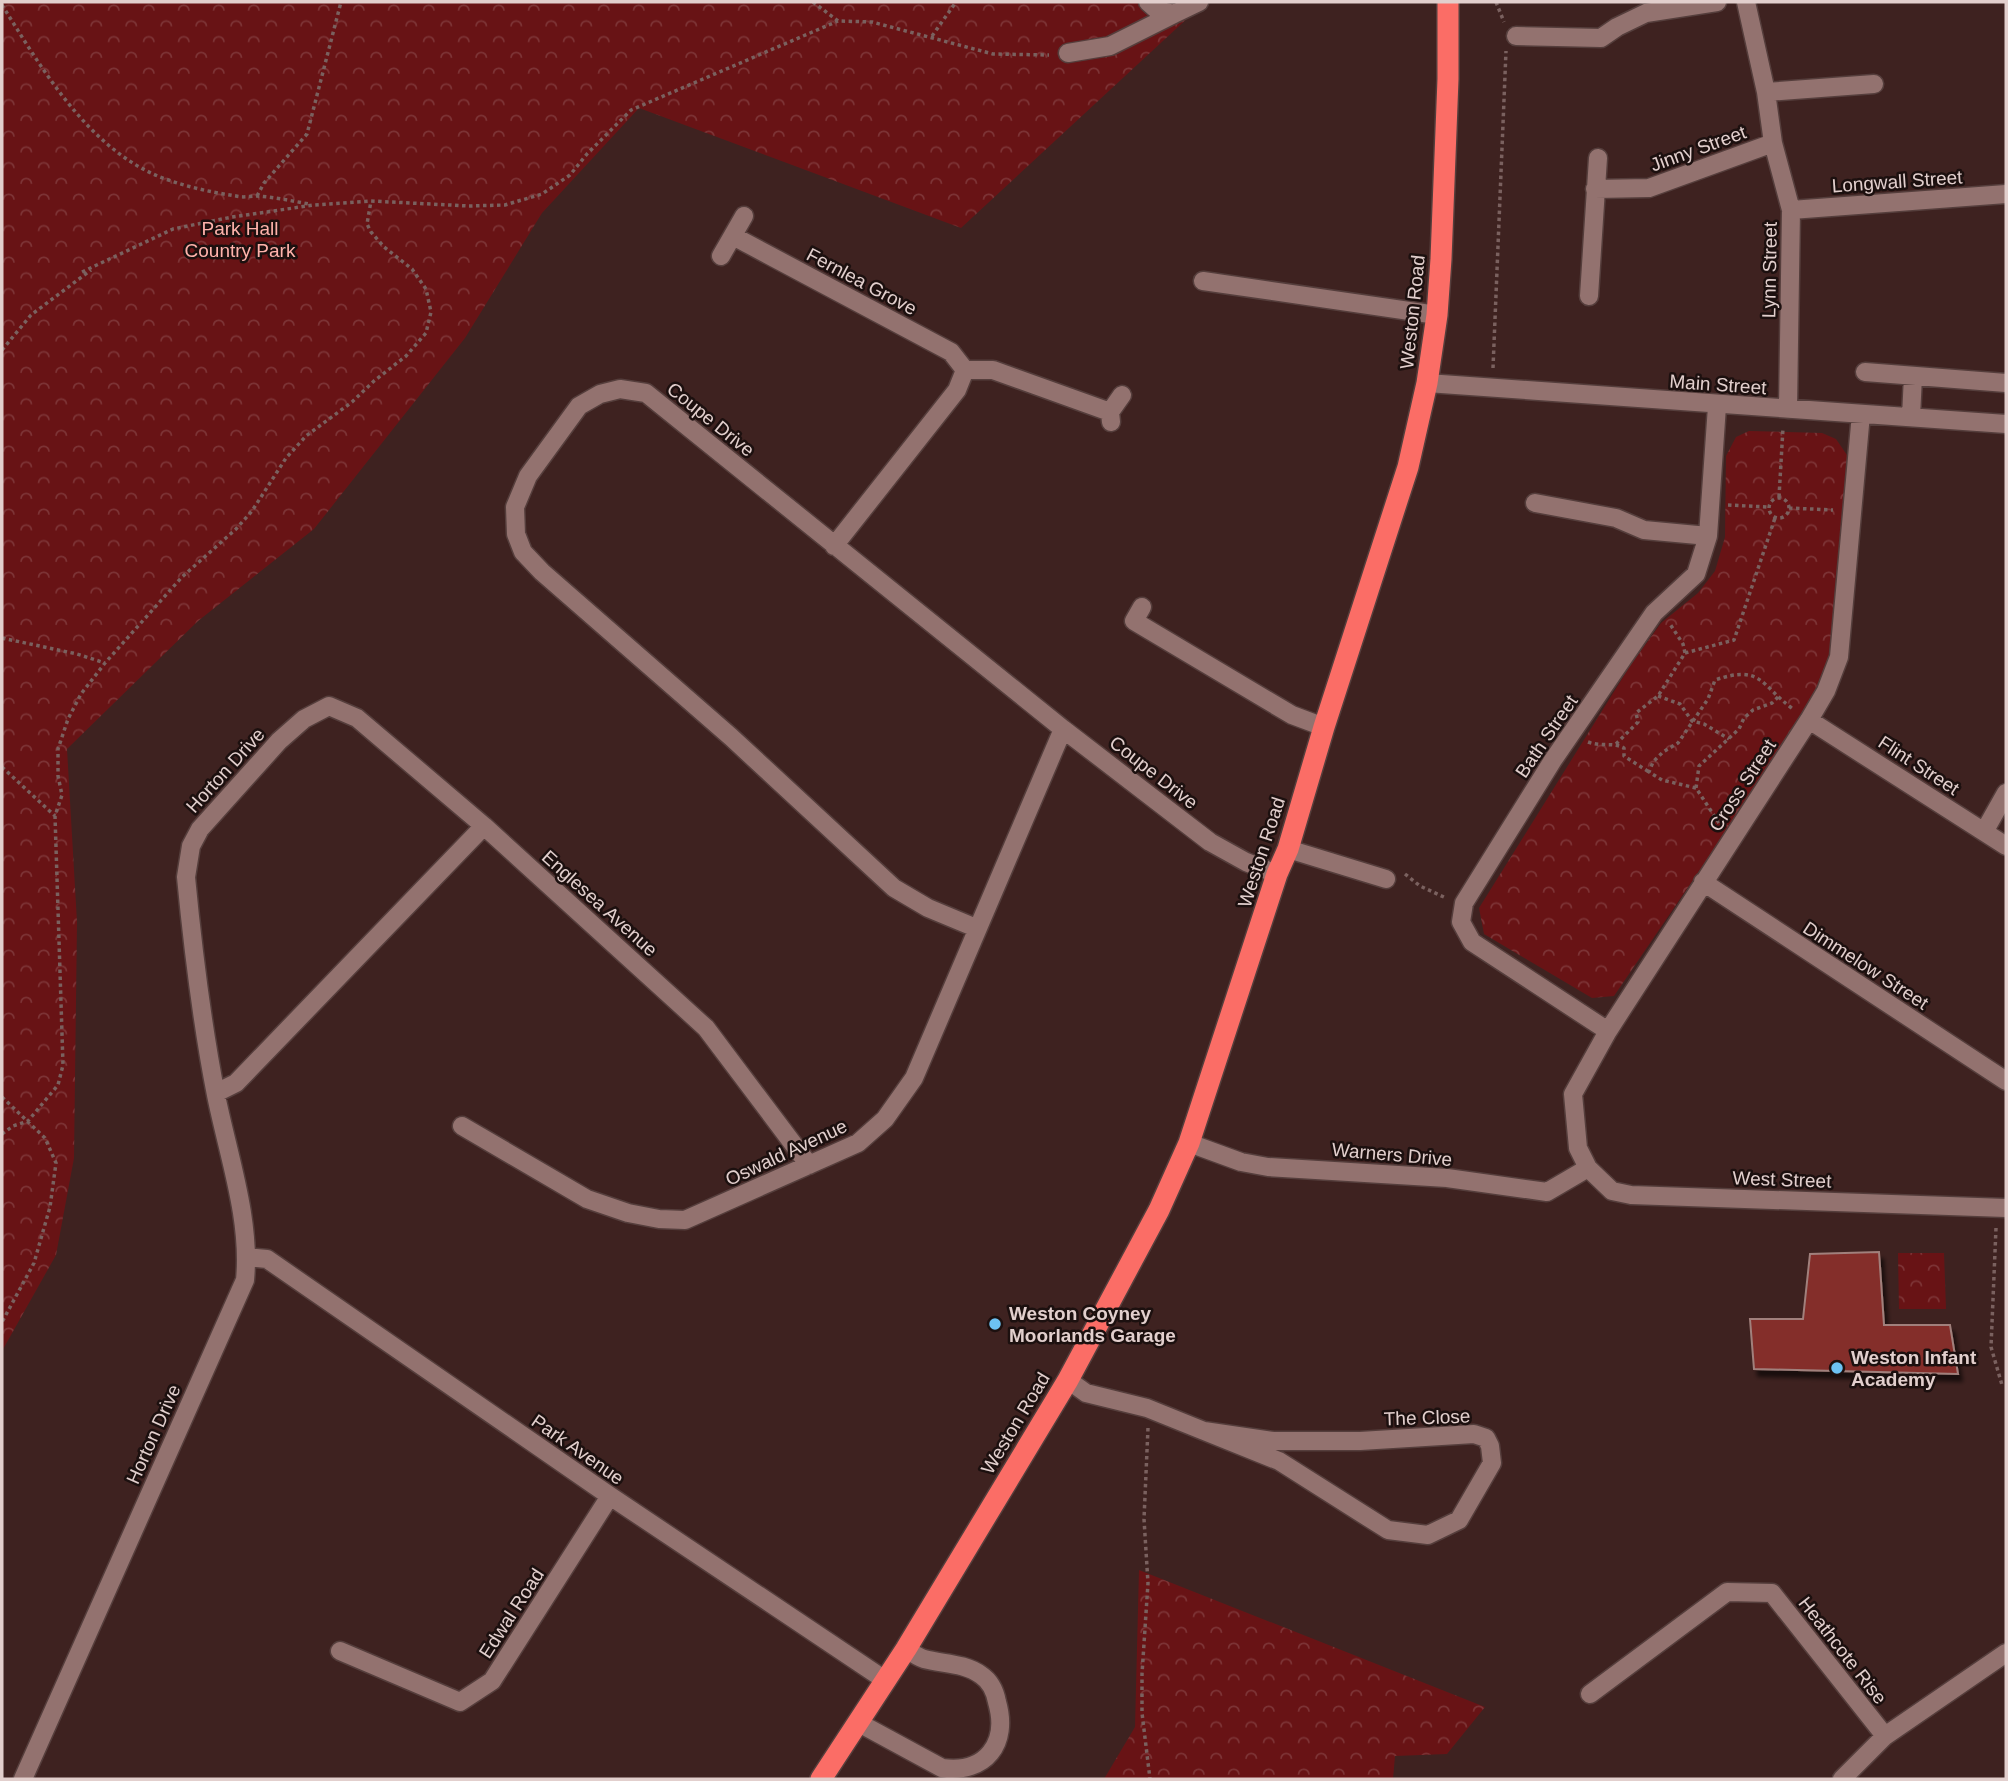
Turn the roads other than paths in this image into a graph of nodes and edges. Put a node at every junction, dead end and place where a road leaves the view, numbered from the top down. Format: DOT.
graph roads {
  1 [pos="1148,2"];
  2 [pos="1199,2"];
  3 [pos="1448,2"];
  4 [pos="1717,2"];
  5 [pos="1746,2"];
  6 [pos="1645,8"];
  7 [pos="1174,14"];
  8 [pos="1511,39"];
  9 [pos="1068,52"];
  10 [pos="1874,84"];
  11 [pos="1766,92"];
  12 [pos="1773,143"];
  13 [pos="1598,158"];
  14 [pos="1595,189"];
  15 [pos="2006,194"];
  16 [pos="1791,210"];
  17 [pos="744,216"];
  18 [pos="733,236"];
  19 [pos="721,256"];
  20 [pos="1203,281"];
  21 [pos="1589,296"];
  22 [pos="1437,315"];
  23 [pos="965,370"];
  24 [pos="1866,372"];
  25 [pos="1913,376"];
  26 [pos="1427,383"];
  27 [pos="2006,383"];
  28 [pos="1122,394"];
  29 [pos="1717,406"];
  30 [pos="1786,409"];
  31 [pos="1861,414"];
  32 [pos="1911,417"];
  33 [pos="2006,424"];
  34 [pos="1535,503"];
  35 [pos="1708,536"];
  36 [pos="834,546"];
  37 [pos="1142,607"];
  38 [pos="329,706"];
  39 [pos="1809,720"];
  40 [pos="1324,727"];
  41 [pos="1063,729"];
  42 [pos="2006,793"];
  43 [pos="484,826"];
  44 [pos="1984,832"];
  45 [pos="2006,846"];
  46 [pos="1288,849"];
  47 [pos="1278,874"];
  48 [pos="1386,879"];
  49 [pos="1703,883"];
  50 [pos="976,929"];
  51 [pos="1608,1031"];
  52 [pos="2006,1082"];
  53 [pos="216,1093"];
  54 [pos="462,1126"];
  55 [pos="1189,1143"];
  56 [pos="1578,1148"];
  57 [pos="810,1165"];
  58 [pos="1588,1168"];
  59 [pos="2002,1208"];
  60 [pos="247,1257"];
  61 [pos="1068,1380"];
  62 [pos="1204,1431"];
  63 [pos="610,1496"];
  64 [pos="906,1649"];
  65 [pos="340,1651"];
  66 [pos="2006,1653"];
  67 [pos="885,1679"];
  68 [pos="1590,1694"];
  69 [pos="859,1723"];
  70 [pos="1885,1736"];
  71 [pos="23,1779"];
  72 [pos="821,1779"];
  73 [pos="1842,1779"];
  1 -- 7 [label="street"];
  2 -- 7 [label="street"];
  3 -- 22 [label="highway, Weston Road"];
  4 -- 6 [label="street"];
  5 -- 11 [label="street, Lynn Street"];
  6 -- 8 [label="street"];
  7 -- 9 [label="street"];
  10 -- 11 [label="street"];
  11 -- 12 [label="street, Lynn Street"];
  12 -- 14 [label="street, Jinny Street"];
  12 -- 16 [label="street, Lynn Street"];
  13 -- 14 [label="street"];
  14 -- 21 [label="street"];
  15 -- 16 [label="street, Longwall Street"];
  16 -- 30 [label="street, Lynn Street"];
  17 -- 18 [label="street"];
  18 -- 19 [label="street"];
  18 -- 23 [label="street, Fernlea Grove"];
  20 -- 22 [label="street"];
  22 -- 26 [label="highway, Weston Road"];
  23 -- 28 [label="street"];
  23 -- 36 [label="street"];
  24 -- 25 [label="street"];
  25 -- 27 [label="street"];
  25 -- 32 [label="street"];
  26 -- 29 [label="street, Main Street"];
  26 -- 40 [label="highway, Weston Road"];
  29 -- 30 [label="street, Main Street"];
  29 -- 35 [label="street, Bath Street"];
  30 -- 31 [label="street, Main Street"];
  31 -- 32 [label="street, Main Street"];
  31 -- 39 [label="street, Cross Street"];
  32 -- 33 [label="street, Main Street"];
  34 -- 35 [label="street"];
  35 -- 51 [label="street, Bath Street"];
  36 -- 41 [label="street, Coupe Drive"];
  36 -- 50 [label="street, Coupe Drive"];
  37 -- 40 [label="street"];
  38 -- 43 [label="street, Englesea Avenue"];
  38 -- 53 [label="street, Horton Drive"];
  39 -- 44 [label="street, Flint Street"];
  39 -- 49 [label="street, Cross Street"];
  40 -- 46 [label="highway, Weston Road"];
  41 -- 47 [label="street, Coupe Drive"];
  41 -- 50 [label="street, Oswald Avenue"];
  42 -- 44 [label="street"];
  43 -- 53 [label="street"];
  43 -- 57 [label="street, Englesea Avenue"];
  44 -- 45 [label="street, Flint Street"];
  46 -- 47 [label="highway, Weston Road"];
  46 -- 48 [label="street"];
  47 -- 55 [label="highway, Weston Road"];
  49 -- 51 [label="street, Cross Street"];
  49 -- 52 [label="street, Dimmelow Street"];
  50 -- 57 [label="street, Oswald Avenue"];
  51 -- 56 [label="street, Cross Street"];
  53 -- 60 [label="street, Horton Drive"];
  54 -- 57 [label="street, Oswald Avenue"];
  55 -- 58 [label="street, Warners Drive"];
  55 -- 61 [label="highway, Weston Road"];
  56 -- 58 [label="street, West Street"];
  58 -- 59 [label="street, West Street"];
  60 -- 63 [label="street, Park Avenue"];
  60 -- 71 [label="street, Horton Drive"];
  61 -- 62 [label="street, The Close"];
  61 -- 64 [label="highway, Weston Road"];
  62 -- 62 [label="street, The Close"];
  63 -- 65 [label="street, Edwal Road"];
  63 -- 67 [label="street, Park Avenue"];
  64 -- 67 [label="highway, Weston Road"];
  64 -- 69 [label="street"];
  66 -- 70 [label="street"];
  67 -- 69 [label="highway, Weston Road"];
  68 -- 70 [label="street, Heathcote Rise"];
  69 -- 72 [label="highway, Weston Road"];
  70 -- 73 [label="street"];
}
